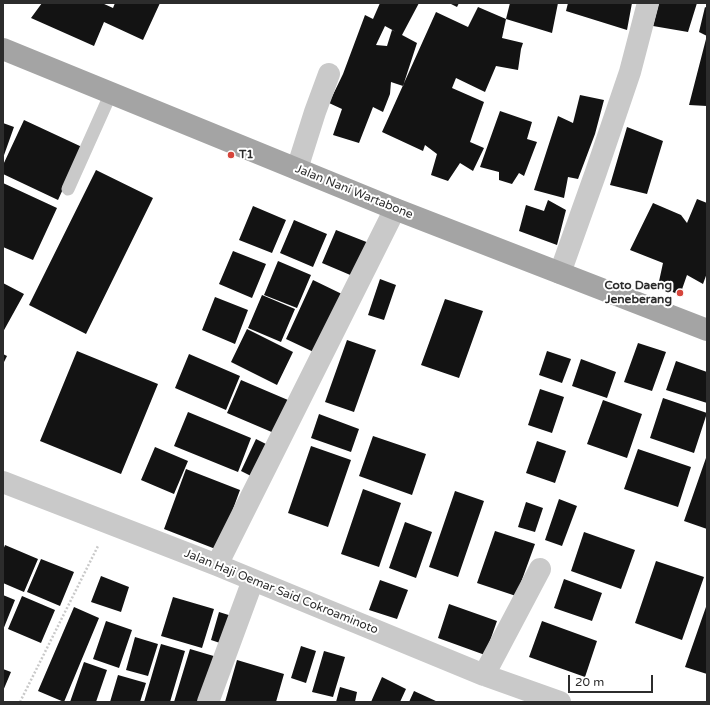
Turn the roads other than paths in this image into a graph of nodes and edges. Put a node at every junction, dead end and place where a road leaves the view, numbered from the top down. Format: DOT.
graph roads {
  1 [pos="648,3"];
  2 [pos="3,49"];
  3 [pos="329,74"];
  4 [pos="111,93"];
  5 [pos="297,169"];
  6 [pos="68,189"];
  7 [pos="395,209"];
  8 [pos="560,273"];
  9 [pos="707,330"];
  10 [pos="3,482"];
  11 [pos="217,565"];
  12 [pos="540,569"];
  13 [pos="252,580"];
  14 [pos="484,675"];
  15 [pos="556,701"];
  16 [pos="208,702"];
  1 -- 8 [label="street"];
  2 -- 4 [label="main road, Jalan Nani Wartabone"];
  3 -- 5 [label="street"];
  4 -- 5 [label="main road, Jalan Nani Wartabone"];
  4 -- 6 [label="lane"];
  5 -- 7 [label="main road, Jalan Nani Wartabone"];
  7 -- 8 [label="main road, Jalan Nani Wartabone"];
  7 -- 11 [label="street"];
  8 -- 9 [label="main road, Jalan Nani Wartabone"];
  10 -- 11 [label="street, Jalan Haji Oemar Said Cokroaminoto"];
  11 -- 13 [label="street, Jalan Haji Oemar Said Cokroaminoto"];
  12 -- 14 [label="street"];
  13 -- 14 [label="street, Jalan Haji Oemar Said Cokroaminoto"];
  13 -- 16 [label="street"];
  14 -- 15 [label="street, Jalan Haji Oemar Said Cokroaminoto"];
}
